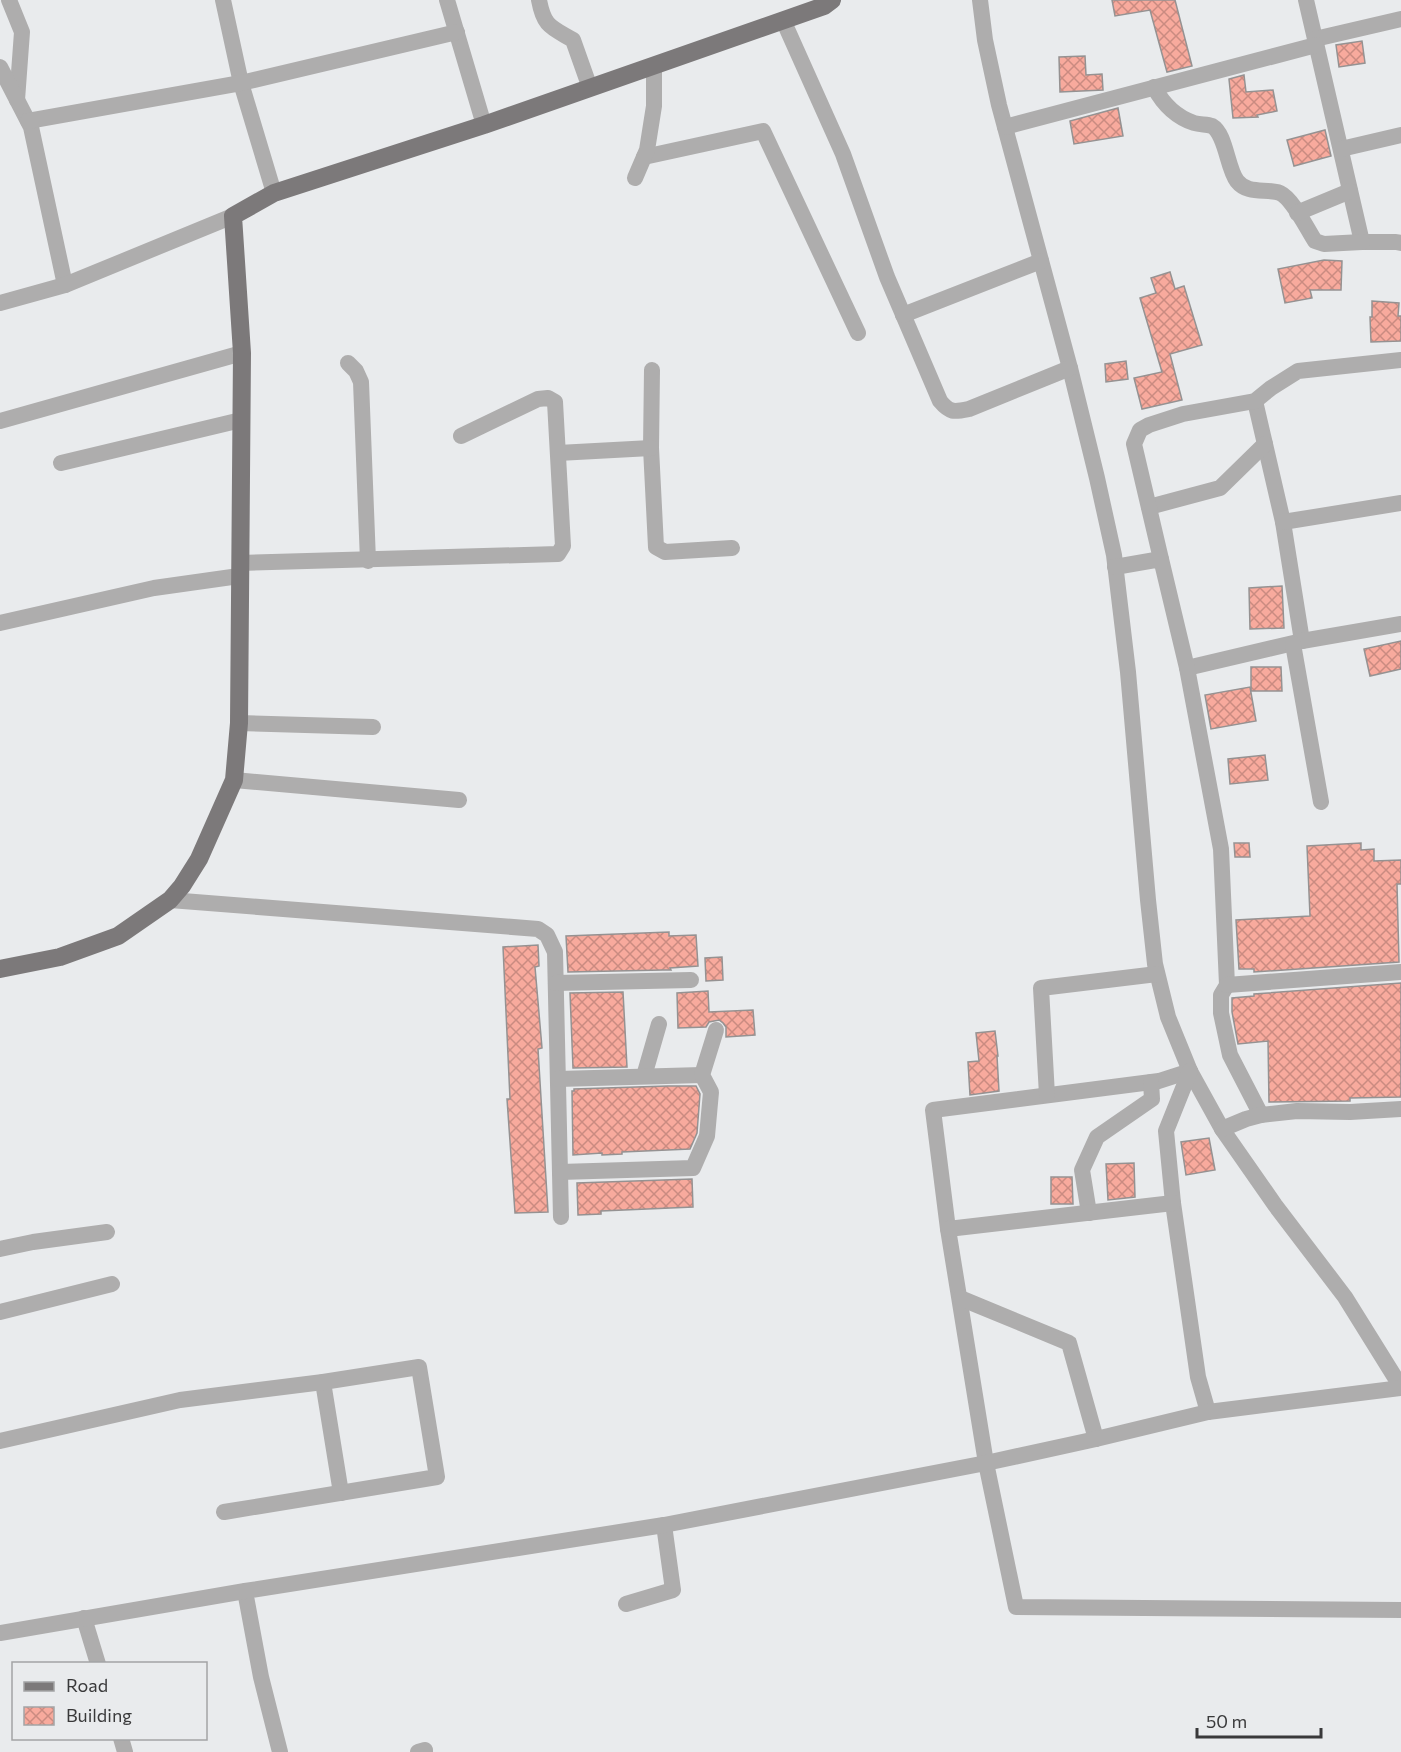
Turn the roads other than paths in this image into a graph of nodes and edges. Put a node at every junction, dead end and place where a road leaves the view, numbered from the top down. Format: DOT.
graph roads {
  1 [pos="9,0"];
  2 [pos="223,0"];
  3 [pos="447,0"];
  4 [pos="538,0"];
  5 [pos="832,0"];
  6 [pos="980,0"];
  7 [pos="1306,0"];
  8 [pos="1401,19"];
  9 [pos="783,20"];
  10 [pos="457,32"];
  11 [pos="1316,42"];
  12 [pos="654,66"];
  13 [pos="0,67"];
  14 [pos="241,83"];
  15 [pos="1154,87"];
  16 [pos="590,88"];
  17 [pos="17,100"];
  18 [pos="28,122"];
  19 [pos="484,125"];
  20 [pos="1005,127"];
  21 [pos="1401,135"];
  22 [pos="1341,149"];
  23 [pos="644,157"];
  24 [pos="635,178"];
  25 [pos="1350,190"];
  26 [pos="274,193"];
  27 [pos="1297,213"];
  28 [pos="233,216"];
  29 [pos="1362,243"];
  30 [pos="1401,243"];
  31 [pos="1041,261"];
  32 [pos="65,285"];
  33 [pos="0,303"];
  34 [pos="903,315"];
  35 [pos="858,333"];
  36 [pos="242,353"];
  37 [pos="1401,360"];
  38 [pos="348,363"];
  39 [pos="1070,368"];
  40 [pos="652,370"];
  41 [pos="1255,401"];
  42 [pos="241,420"];
  43 [pos="0,421"];
  44 [pos="461,436"];
  45 [pos="1265,444"];
  46 [pos="651,448"];
  47 [pos="558,453"];
  48 [pos="61,463"];
  49 [pos="1401,503"];
  50 [pos="1149,507"];
  51 [pos="1283,522"];
  52 [pos="732,548"];
  53 [pos="1161,559"];
  54 [pos="368,561"];
  55 [pos="1115,567"];
  56 [pos="239,570"];
  57 [pos="0,623"];
  58 [pos="1401,624"];
  59 [pos="1297,643"];
  60 [pos="1187,668"];
  61 [pos="239,723"];
  62 [pos="373,727"];
  63 [pos="234,780"];
  64 [pos="459,800"];
  65 [pos="1321,802"];
  66 [pos="170,900"];
  67 [pos="0,969"];
  68 [pos="1401,972"];
  69 [pos="1157,974"];
  70 [pos="692,980"];
  71 [pos="556,983"];
  72 [pos="1227,985"];
  73 [pos="659,1024"];
  74 [pos="717,1030"];
  75 [pos="1190,1071"];
  76 [pos="702,1075"];
  77 [pos="644,1076"];
  78 [pos="558,1079"];
  79 [pos="1151,1082"];
  80 [pos="1047,1095"];
  81 [pos="1401,1109"];
  82 [pos="1261,1115"];
  83 [pos="1222,1129"];
  84 [pos="560,1172"];
  85 [pos="1173,1203"];
  86 [pos="1089,1213"];
  87 [pos="561,1217"];
  88 [pos="948,1229"];
  89 [pos="107,1232"];
  90 [pos="0,1249"];
  91 [pos="112,1284"];
  92 [pos="960,1298"];
  93 [pos="0,1312"];
  94 [pos="323,1382"];
  95 [pos="1401,1387"];
  96 [pos="1208,1412"];
  97 [pos="1096,1439"];
  98 [pos="0,1441"];
  99 [pos="986,1463"];
  100 [pos="342,1493"];
  101 [pos="224,1512"];
  102 [pos="664,1525"];
  103 [pos="245,1591"];
  104 [pos="626,1604"];
  105 [pos="1401,1610"];
  106 [pos="84,1618"];
  107 [pos="0,1633"];
  108 [pos="97,1662"];
  109 [pos="280,1752"];
  110 [pos="418,1752"];
  111 [pos="425,1752"];
  1 -- 17 [label="street"];
  2 -- 14 [label="street"];
  3 -- 10 [label="street"];
  4 -- 16 [label="street"];
  5 -- 9 [label="main road"];
  6 -- 20 [label="street"];
  7 -- 11 [label="street"];
  8 -- 11 [label="street"];
  9 -- 12 [label="main road"];
  9 -- 34 [label="street"];
  10 -- 14 [label="street"];
  10 -- 19 [label="street"];
  11 -- 15 [label="street"];
  11 -- 22 [label="street"];
  12 -- 16 [label="main road"];
  12 -- 23 [label="street"];
  13 -- 17 [label="street"];
  14 -- 18 [label="street"];
  14 -- 26 [label="street"];
  15 -- 20 [label="street"];
  15 -- 27 [label="street"];
  16 -- 19 [label="main road"];
  17 -- 18 [label="street"];
  18 -- 32 [label="street"];
  19 -- 26 [label="main road"];
  20 -- 31 [label="street"];
  21 -- 22 [label="street"];
  22 -- 25 [label="street"];
  23 -- 24 [label="street"];
  23 -- 35 [label="street"];
  25 -- 27 [label="street"];
  25 -- 29 [label="street"];
  26 -- 28 [label="main road"];
  27 -- 29 [label="street"];
  28 -- 32 [label="street"];
  28 -- 36 [label="main road"];
  29 -- 30 [label="street"];
  31 -- 34 [label="street"];
  31 -- 39 [label="street"];
  32 -- 33 [label="street"];
  34 -- 39 [label="street"];
  36 -- 42 [label="main road"];
  36 -- 43 [label="street"];
  37 -- 41 [label="street"];
  38 -- 54 [label="street"];
  39 -- 55 [label="street"];
  40 -- 46 [label="street"];
  41 -- 45 [label="street"];
  41 -- 50 [label="street"];
  42 -- 48 [label="street"];
  42 -- 56 [label="main road"];
  44 -- 47 [label="street"];
  45 -- 50 [label="street"];
  45 -- 51 [label="street"];
  46 -- 47 [label="street"];
  46 -- 52 [label="street"];
  47 -- 54 [label="street"];
  49 -- 51 [label="street"];
  50 -- 53 [label="street"];
  51 -- 59 [label="street"];
  53 -- 55 [label="street"];
  53 -- 60 [label="street"];
  54 -- 56 [label="street"];
  55 -- 69 [label="street"];
  56 -- 57 [label="street"];
  56 -- 61 [label="main road"];
  58 -- 59 [label="street"];
  59 -- 60 [label="street"];
  59 -- 65 [label="street"];
  60 -- 72 [label="street"];
  61 -- 62 [label="street"];
  61 -- 63 [label="main road"];
  63 -- 64 [label="street"];
  63 -- 66 [label="main road"];
  66 -- 67 [label="main road"];
  66 -- 71 [label="street"];
  68 -- 72 [label="street"];
  69 -- 75 [label="street"];
  69 -- 80 [label="street"];
  70 -- 71 [label="street"];
  71 -- 78 [label="street"];
  72 -- 82 [label="street"];
  73 -- 77 [label="street"];
  74 -- 76 [label="street"];
  75 -- 79 [label="street"];
  75 -- 83 [label="street"];
  75 -- 85 [label="street"];
  76 -- 77 [label="street"];
  76 -- 84 [label="street"];
  77 -- 78 [label="street"];
  78 -- 84 [label="street"];
  79 -- 80 [label="street"];
  79 -- 86 [label="street"];
  80 -- 88 [label="street"];
  81 -- 82 [label="street"];
  82 -- 83 [label="street"];
  83 -- 95 [label="street"];
  84 -- 87 [label="street"];
  85 -- 86 [label="street"];
  85 -- 96 [label="street"];
  86 -- 88 [label="street"];
  88 -- 92 [label="street"];
  89 -- 90 [label="street"];
  91 -- 93 [label="street"];
  92 -- 97 [label="street"];
  92 -- 99 [label="street"];
  94 -- 98 [label="street"];
  94 -- 100 [label="street"];
  94 -- 100 [label="street"];
  95 -- 96 [label="street"];
  96 -- 97 [label="street"];
  97 -- 99 [label="street"];
  99 -- 102 [label="street"];
  99 -- 105 [label="street"];
  100 -- 101 [label="street"];
  102 -- 103 [label="street"];
  102 -- 104 [label="street"];
  103 -- 106 [label="street"];
  103 -- 109 [label="street"];
  106 -- 107 [label="street"];
  106 -- 108 [label="street"];
  110 -- 111 [label="street"];
}
